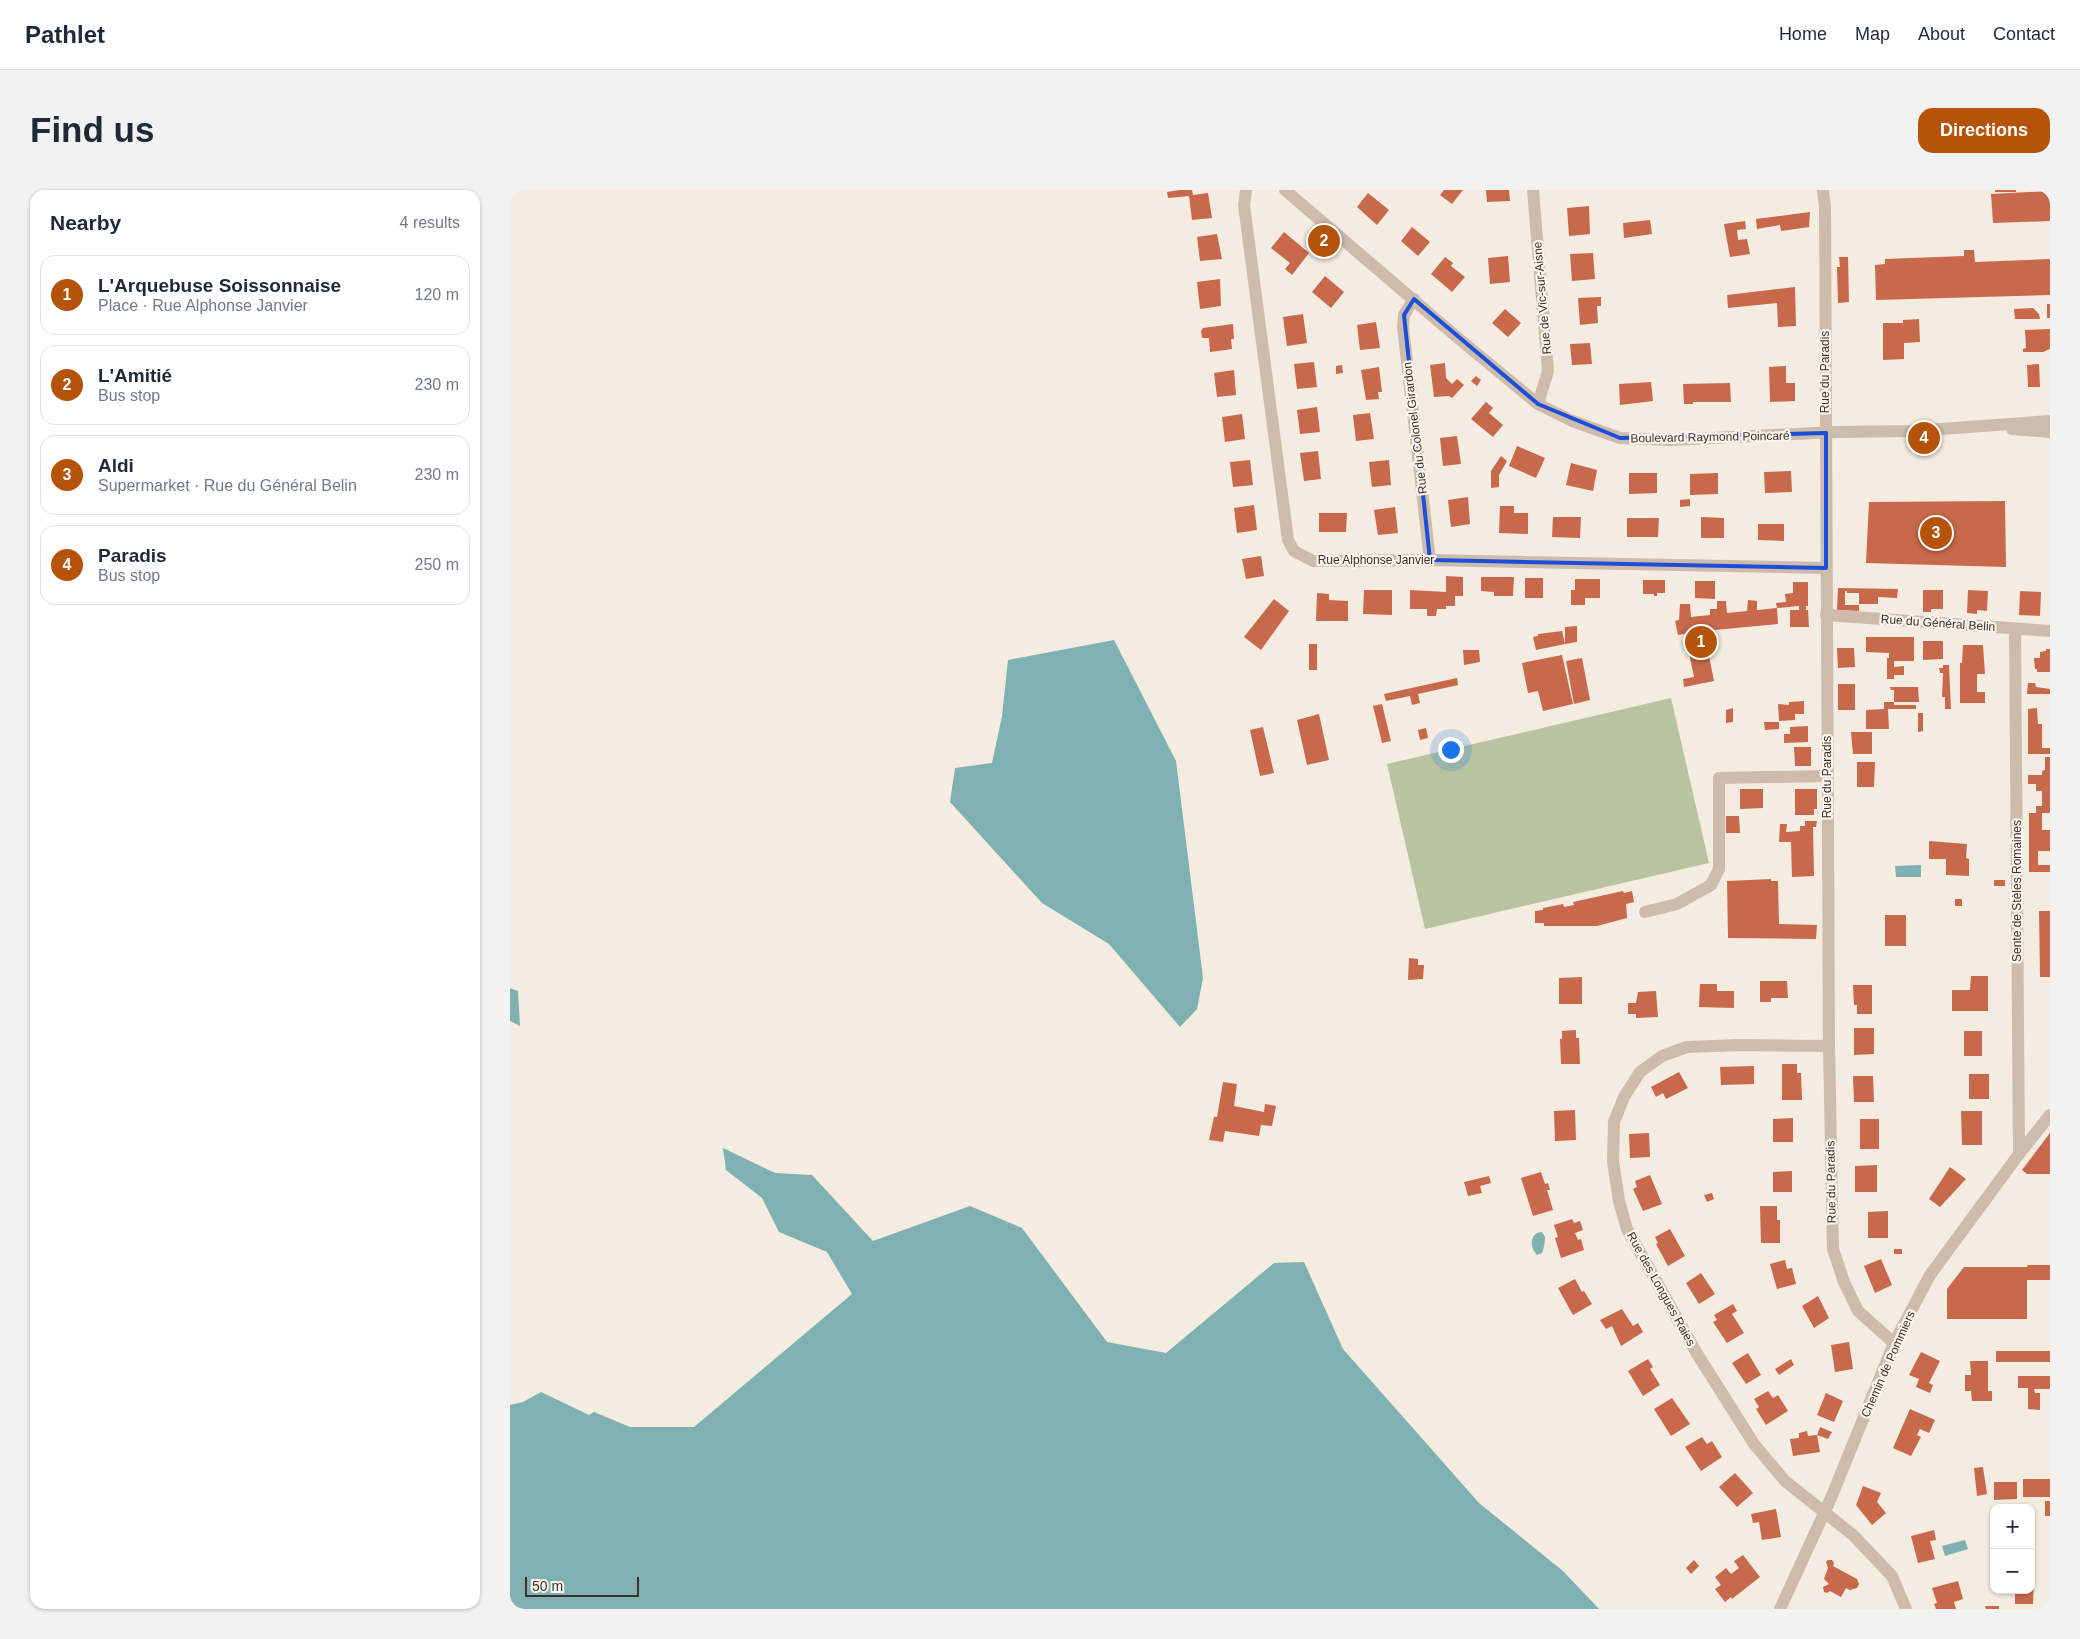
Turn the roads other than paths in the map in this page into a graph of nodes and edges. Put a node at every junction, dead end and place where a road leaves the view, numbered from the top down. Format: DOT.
graph roads {
  1 [pos="1246,190"];
  2 [pos="1285,190"];
  3 [pos="1533,190"];
  4 [pos="1823,190"];
  5 [pos="1414,299"];
  6 [pos="1538,404"];
  7 [pos="2050,421"];
  8 [pos="1979,426"];
  9 [pos="2050,432"];
  10 [pos="1826,433"];
  11 [pos="1430,560"];
  12 [pos="1826,568"];
  13 [pos="1826,615"];
  14 [pos="2015,629"];
  15 [pos="2050,631"];
  16 [pos="1827,776"];
  17 [pos="1645,912"];
  18 [pos="1829,1046"];
  19 [pos="2050,1115"];
  20 [pos="2019,1154"];
  21 [pos="1894,1343"];
  22 [pos="1825,1511"];
  23 [pos="1780,1609"];
  24 [pos="1906,1609"];
  1 -- 11 [label="street, Rue Alphonse Janvier"];
  2 -- 5 [label="street, Boulevard Raymond Poincaré"];
  3 -- 6 [label="street, Rue de Vic-sur-Aisne"];
  4 -- 10 [label="street, Rue du Paradis"];
  5 -- 6 [label="street, Boulevard Raymond Poincaré"];
  5 -- 11 [label="street, Rue du Colonel Girardon"];
  6 -- 10 [label="street, Boulevard Raymond Poincaré"];
  7 -- 8 [label="street, Boulevard Raymond Poincaré"];
  8 -- 9 [label="street, Boulevard Raymond Poincaré"];
  8 -- 10 [label="street, Boulevard Raymond Poincaré"];
  10 -- 12 [label="street, Rue du Paradis"];
  11 -- 12 [label="street, Rue Alphonse Janvier"];
  12 -- 13 [label="street, Rue du Paradis"];
  13 -- 14 [label="street, Rue du Général Belin"];
  13 -- 16 [label="street, Rue du Paradis"];
  14 -- 15 [label="street, Rue du Général Belin"];
  14 -- 20 [label="street, Sente de Stèles Romaines"];
  16 -- 17 [label="street"];
  16 -- 18 [label="street, Rue du Paradis"];
  18 -- 21 [label="street, Rue du Paradis"];
  18 -- 22 [label="street, Rue des Longues Raies"];
  19 -- 20 [label="street, Chemin de Pommiers"];
  20 -- 21 [label="street, Chemin de Pommiers"];
  21 -- 22 [label="street, Chemin de Pommiers"];
  22 -- 23 [label="street, Chemin de Pommiers"];
  22 -- 24 [label="street, Rue des Longues Raies"];
}
